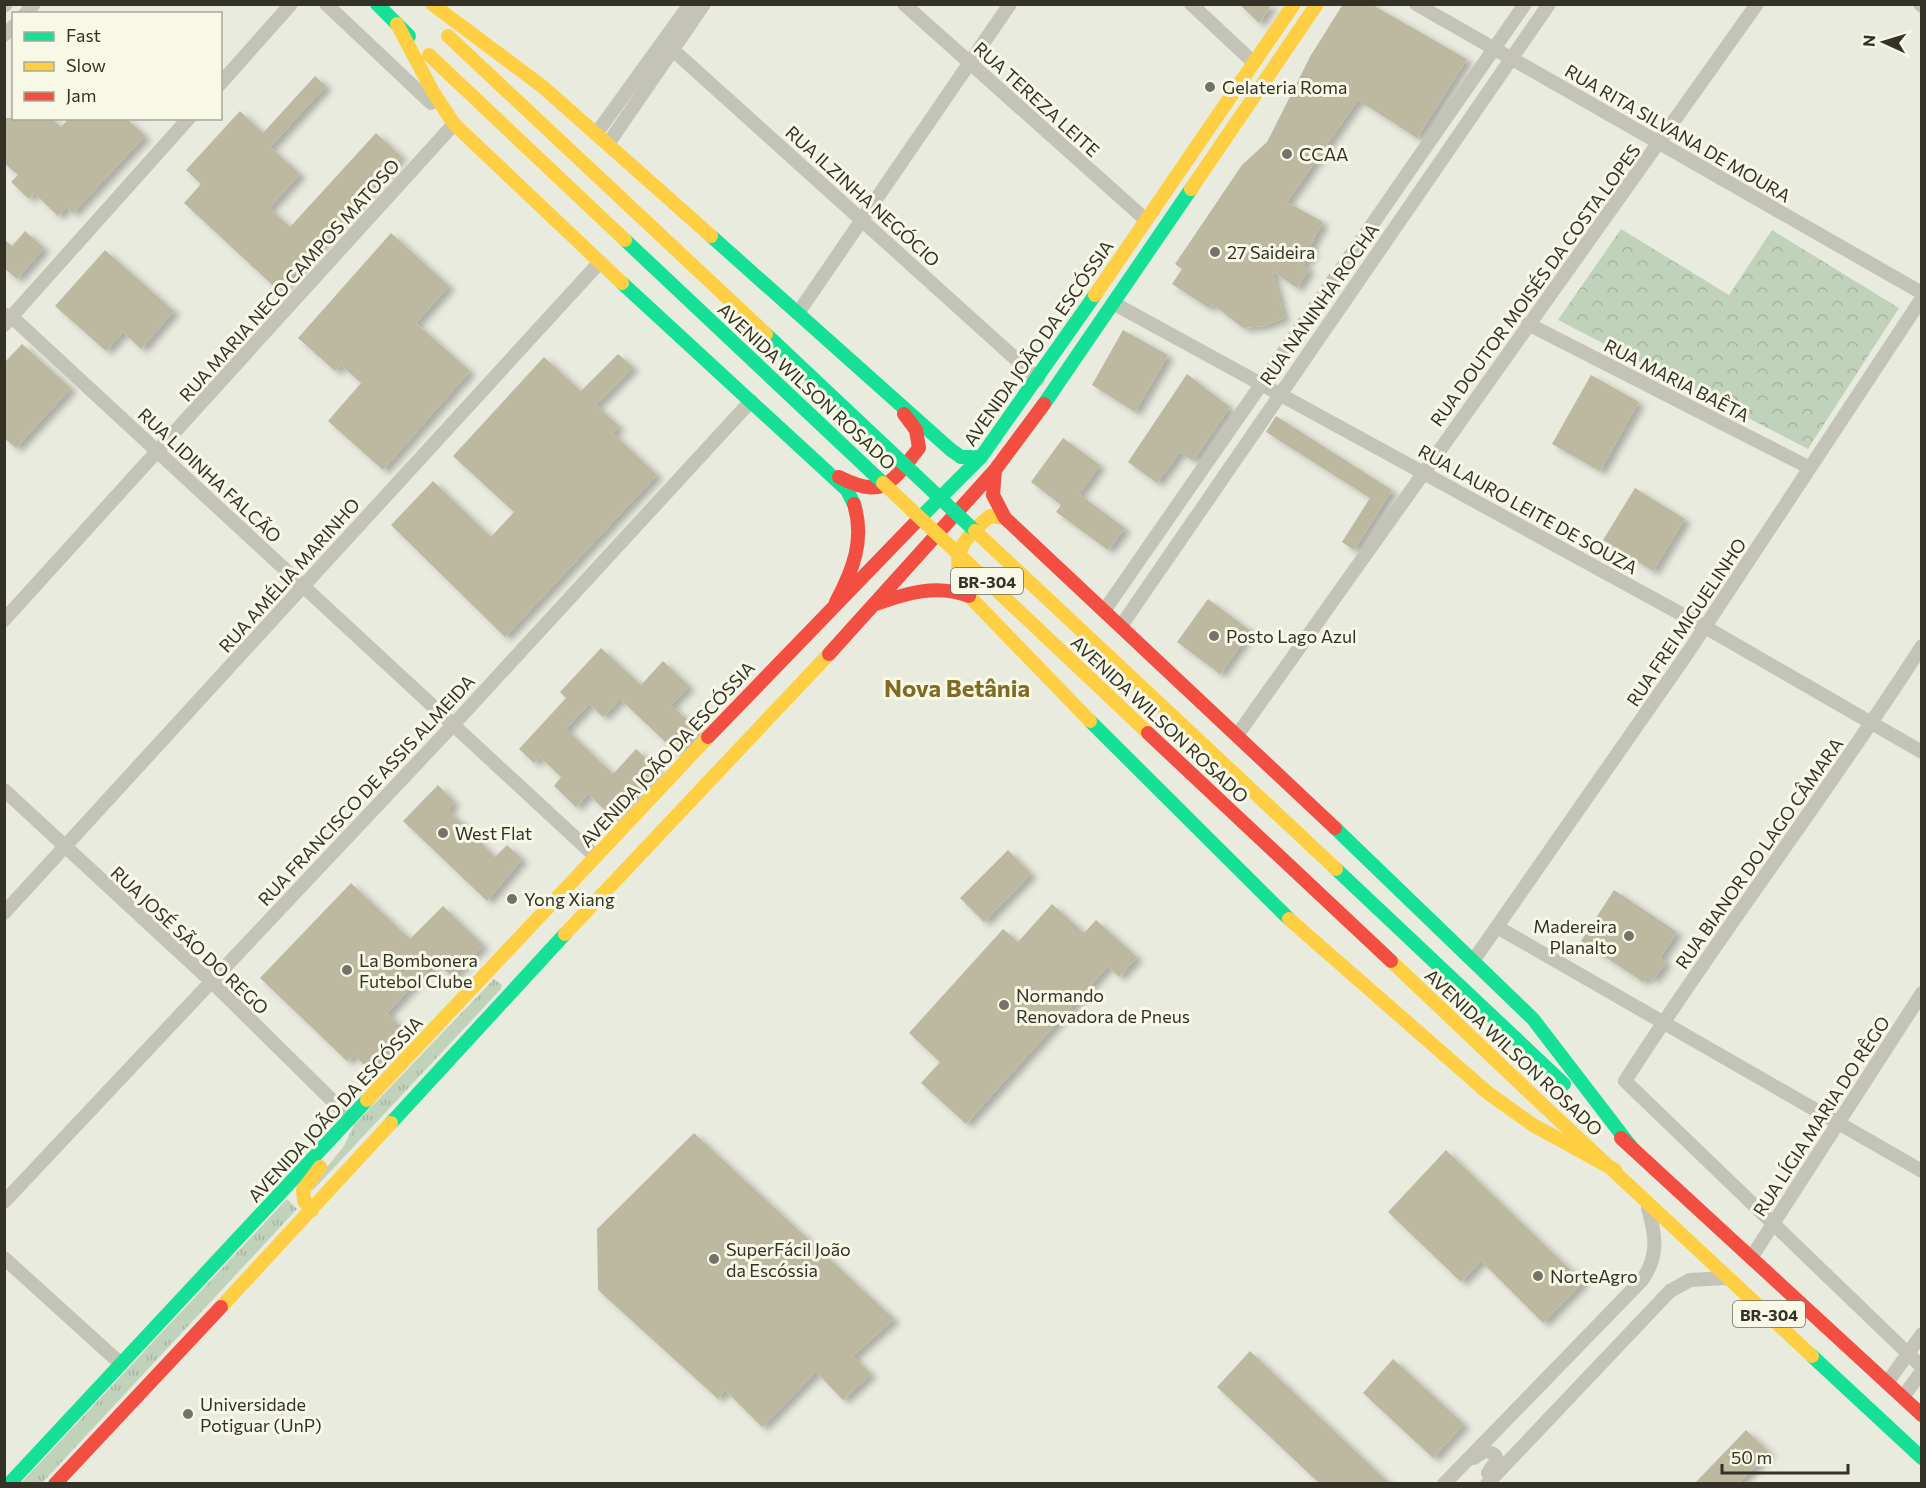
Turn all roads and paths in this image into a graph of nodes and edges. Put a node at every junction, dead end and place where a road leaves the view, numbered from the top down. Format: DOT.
graph roads {
  1 [pos="291,4"];
  2 [pos="326,4"];
  3 [pos="377,4"];
  4 [pos="415,4"];
  5 [pos="432,4"];
  6 [pos="690,4"];
  7 [pos="704,4"];
  8 [pos="904,4"];
  9 [pos="1010,4"];
  10 [pos="1191,4"];
  11 [pos="1294,4"];
  12 [pos="1317,4"];
  13 [pos="1416,4"];
  14 [pos="1525,4"];
  15 [pos="1549,4"];
  16 [pos="1757,4"];
  17 [pos="449,9"];
  18 [pos="397,24"];
  19 [pos="668,45"];
  20 [pos="1494,49"];
  21 [pos="1511,59"];
  22 [pos="969,62"];
  23 [pos="1253,62"];
  24 [pos="222,82"];
  25 [pos="187,120"];
  26 [pos="454,124"];
  27 [pos="596,134"];
  28 [pos="1658,143"];
  29 [pos="608,144"];
  30 [pos="861,219"];
  31 [pos="1146,220"];
  32 [pos="600,262"];
  33 [pos="1922,296"];
  34 [pos="4,302"];
  35 [pos="1113,303"];
  36 [pos="798,313"];
  37 [pos="7,319"];
  38 [pos="1528,324"];
  39 [pos="1038,379"];
  40 [pos="1263,384"];
  41 [pos="1279,393"];
  42 [pos="894,399"];
  43 [pos="751,401"];
  44 [pos="158,451"];
  45 [pos="981,457"];
  46 [pos="823,468"];
  47 [pos="1810,468"];
  48 [pos="995,470"];
  49 [pos="1423,472"];
  50 [pos="1005,518"];
  51 [pos="303,586"];
  52 [pos="969,596"];
  53 [pos="836,602"];
  54 [pos="876,604"];
  55 [pos="1104,611"];
  56 [pos="4,620"];
  57 [pos="1121,626"];
  58 [pos="1706,627"];
  59 [pos="1922,646"];
  60 [pos="1872,723"];
  61 [pos="453,725"];
  62 [pos="1238,734"];
  63 [pos="1922,753"];
  64 [pos="705,754"];
  65 [pos="4,790"];
  66 [pos="64,848"];
  67 [pos="644,849"];
  68 [pos="595,856"];
  69 [pos="558,895"];
  70 [pos="4,913"];
  71 [pos="1497,927"];
  72 [pos="1473,961"];
  73 [pos="512,976"];
  74 [pos="211,981"];
  75 [pos="1922,993"];
  76 [pos="1663,1022"];
  77 [pos="350,1119"];
  78 [pos="1838,1123"];
  79 [pos="333,1138"];
  80 [pos="1632,1148"];
  81 [pos="1615,1170"];
  82 [pos="1922,1171"];
  83 [pos="1645,1198"];
  84 [pos="4,1202"];
  85 [pos="312,1210"];
  86 [pos="1771,1225"];
  87 [pos="4,1258"];
  88 [pos="1751,1258"];
  89 [pos="1731,1278"];
  90 [pos="1922,1334"];
  91 [pos="1908,1354"];
  92 [pos="121,1364"];
  93 [pos="1922,1369"];
  94 [pos="1887,1383"];
  95 [pos="1903,1398"];
  96 [pos="1922,1415"];
  97 [pos="1922,1458"];
  98 [pos="1449,1478"];
  99 [pos="9,1484"];
  100 [pos="55,1484"];
  101 [pos="1478,1484"];
  102 [pos="1487,1484"];
  1 -- 24 [label="street"];
  2 -- 26 [label="street"];
  3 -- 18 [label="main road, AVENIDA WILSON ROSADO / BR-304"];
  4 -- 80 [label="main road, AVENIDA WILSON ROSADO / BR-304, bridge"];
  5 -- 17 [label="main road"];
  6 -- 19 [label="street"];
  7 -- 19 [label="street"];
  8 -- 22 [label="street, RUA TEREZA LEITE"];
  9 -- 22 [label="street"];
  10 -- 23 [label="street"];
  11 -- 23 [label="main road, AVENIDA JOÃO DA ESCÓSSIA"];
  12 -- 35 [label="main road"];
  13 -- 20 [label="street, RUA RITA SILVANA DE MOURA"];
  14 -- 20 [label="street, RUA NANINHA ROCHA"];
  15 -- 21 [label="street, RUA NANINHA ROCHA"];
  16 -- 28 [label="street, RUA DOUTOR MOISÉS DA COSTA LOPES"];
  17 -- 27 [label="main road"];
  18 -- 26 [label="main road"];
  18 -- 81 [label="main road, AVENIDA WILSON ROSADO / BR-304, bridge"];
  19 -- 27 [label="street"];
  19 -- 29 [label="street"];
  19 -- 30 [label="street, RUA ILZINHA NEGÓCIO"];
  20 -- 21 [label="street, RUA RITA SILVANA DE MOURA"];
  20 -- 40 [label="street, RUA NANINHA ROCHA"];
  21 -- 28 [label="street, RUA RITA SILVANA DE MOURA"];
  21 -- 41 [label="street, RUA NANINHA ROCHA"];
  22 -- 30 [label="street"];
  22 -- 31 [label="street, RUA TEREZA LEITE"];
  23 -- 31 [label="main road, AVENIDA JOÃO DA ESCÓSSIA"];
  25 -- 37 [label="street"];
  26 -- 32 [label="main road"];
  26 -- 44 [label="street, RUA MARIA NECO CAMPOS MATOSO"];
  27 -- 29 [label="main road"];
  28 -- 33 [label="street, RUA RITA SILVANA DE MOURA"];
  28 -- 38 [label="street, RUA DOUTOR MOISÉS DA COSTA LOPES"];
  29 -- 36 [label="main road"];
  30 -- 36 [label="street"];
  30 -- 39 [label="street, RUA ILZINHA NEGÓCIO"];
  31 -- 39 [label="main road, AVENIDA JOÃO DA ESCÓSSIA"];
  32 -- 43 [label="main road"];
  32 -- 51 [label="street, RUA AMÉLIA MARINHO"];
  33 -- 47 [label="street, RUA FREI MIGUELINHO"];
  34 -- 37 [label="street, RUA LIDINHA FALCÃO"];
  35 -- 40 [label="street, RUA LAURO LEITE DE SOUZA"];
  35 -- 48 [label="main road"];
  36 -- 42 [label="main road"];
  37 -- 44 [label="street, RUA LIDINHA FALCÃO"];
  38 -- 47 [label="street, RUA MARIA BAÊTA"];
  38 -- 49 [label="street, RUA DOUTOR MOISÉS DA COSTA LOPES"];
  39 -- 45 [label="main road, AVENIDA JOÃO DA ESCÓSSIA"];
  40 -- 41 [label="street, RUA LAURO LEITE DE SOUZA"];
  40 -- 55 [label="street, RUA NANINHA ROCHA"];
  41 -- 49 [label="street, RUA LAURO LEITE DE SOUZA"];
  41 -- 57 [label="street, RUA NANINHA ROCHA"];
  42 -- 45 [label="main road"];
  42 -- 46 [label="main road"];
  43 -- 46 [label="main road"];
  43 -- 61 [label="street, RUA FRANCISCO DE ASSIS ALMEIDA"];
  44 -- 51 [label="street, RUA LIDINHA FALCÃO"];
  44 -- 56 [label="street, RUA MARIA NECO CAMPOS MATOSO"];
  45 -- 53 [label="main road, AVENIDA JOÃO DA ESCÓSSIA"];
  46 -- 53 [label="main road"];
  47 -- 58 [label="street, RUA FREI MIGUELINHO"];
  48 -- 50 [label="main road"];
  48 -- 54 [label="main road"];
  49 -- 58 [label="street, RUA LAURO LEITE DE SOUZA"];
  49 -- 62 [label="street, RUA DOUTOR MOISÉS DA COSTA LOPES"];
  50 -- 52 [label="main road"];
  50 -- 55 [label="main road"];
  51 -- 61 [label="street, RUA LIDINHA FALCÃO"];
  51 -- 66 [label="street, RUA AMÉLIA MARINHO"];
  52 -- 54 [label="main road"];
  52 -- 81 [label="main road"];
  53 -- 64 [label="main road, AVENIDA JOÃO DA ESCÓSSIA"];
  54 -- 67 [label="main road"];
  55 -- 57 [label="main road"];
  57 -- 62 [label="main road"];
  58 -- 60 [label="street, RUA LAURO LEITE DE SOUZA"];
  58 -- 71 [label="street, RUA FREI MIGUELINHO"];
  59 -- 60 [label="street, RUA BIANOR DO LAGO CÂMARA"];
  60 -- 63 [label="street, RUA LAURO LEITE DE SOUZA"];
  60 -- 76 [label="street, RUA BIANOR DO LAGO CÂMARA"];
  61 -- 68 [label="street, RUA LIDINHA FALCÃO"];
  61 -- 74 [label="street, RUA FRANCISCO DE ASSIS ALMEIDA"];
  62 -- 72 [label="main road"];
  64 -- 67 [label="main road"];
  64 -- 68 [label="main road, AVENIDA JOÃO DA ESCÓSSIA"];
  65 -- 66 [label="street, RUA JOSÉ SÃO DO REGO"];
  66 -- 70 [label="street, RUA AMÉLIA MARINHO"];
  66 -- 74 [label="street, RUA JOSÉ SÃO DO REGO"];
  67 -- 73 [label="main road"];
  68 -- 69 [label="main road, AVENIDA JOÃO DA ESCÓSSIA"];
  69 -- 73 [label="main road"];
  69 -- 77 [label="main road, AVENIDA JOÃO DA ESCÓSSIA"];
  71 -- 72 [label="street, RUA FREI MIGUELINHO"];
  71 -- 76 [label="street"];
  72 -- 80 [label="main road"];
  73 -- 85 [label="main road"];
  74 -- 77 [label="street, RUA JOSÉ SÃO DO REGO"];
  74 -- 84 [label="street, RUA FRANCISCO DE ASSIS ALMEIDA"];
  75 -- 78 [label="street, RUA LÍGIA MARIA DO RÊGO"];
  76 -- 78 [label="street"];
  76 -- 86 [label="street, RUA BIANOR DO LAGO CÂMARA"];
  77 -- 79 [label="main road, AVENIDA JOÃO DA ESCÓSSIA"];
  78 -- 82 [label="street"];
  78 -- 86 [label="street, RUA LÍGIA MARIA DO RÊGO"];
  79 -- 85 [label="main road"];
  79 -- 92 [label="main road, AVENIDA JOÃO DA ESCÓSSIA"];
  80 -- 88 [label="main road, AVENIDA WILSON ROSADO / BR-304"];
  81 -- 83 [label="main road, AVENIDA WILSON ROSADO / BR-304"];
  83 -- 89 [label="main road, AVENIDA WILSON ROSADO / BR-304"];
  83 -- 98 [label="street"];
  85 -- 100 [label="main road"];
  86 -- 88 [label="street, RUA LÍGIA MARIA DO RÊGO"];
  86 -- 91 [label="street"];
  87 -- 92 [label="street"];
  88 -- 94 [label="main road, AVENIDA WILSON ROSADO / BR-304"];
  89 -- 97 [label="main road, AVENIDA WILSON ROSADO / BR-304"];
  89 -- 102 [label="street"];
  90 -- 91 [label="street"];
  91 -- 93 [label="street"];
  91 -- 94 [label="street"];
  92 -- 99 [label="main road, AVENIDA JOÃO DA ESCÓSSIA"];
  93 -- 95 [label="street"];
  94 -- 95 [label="main road, AVENIDA WILSON ROSADO / BR-304"];
  95 -- 96 [label="main road, AVENIDA WILSON ROSADO / BR-304"];
  98 -- 101 [label="street"];
}
